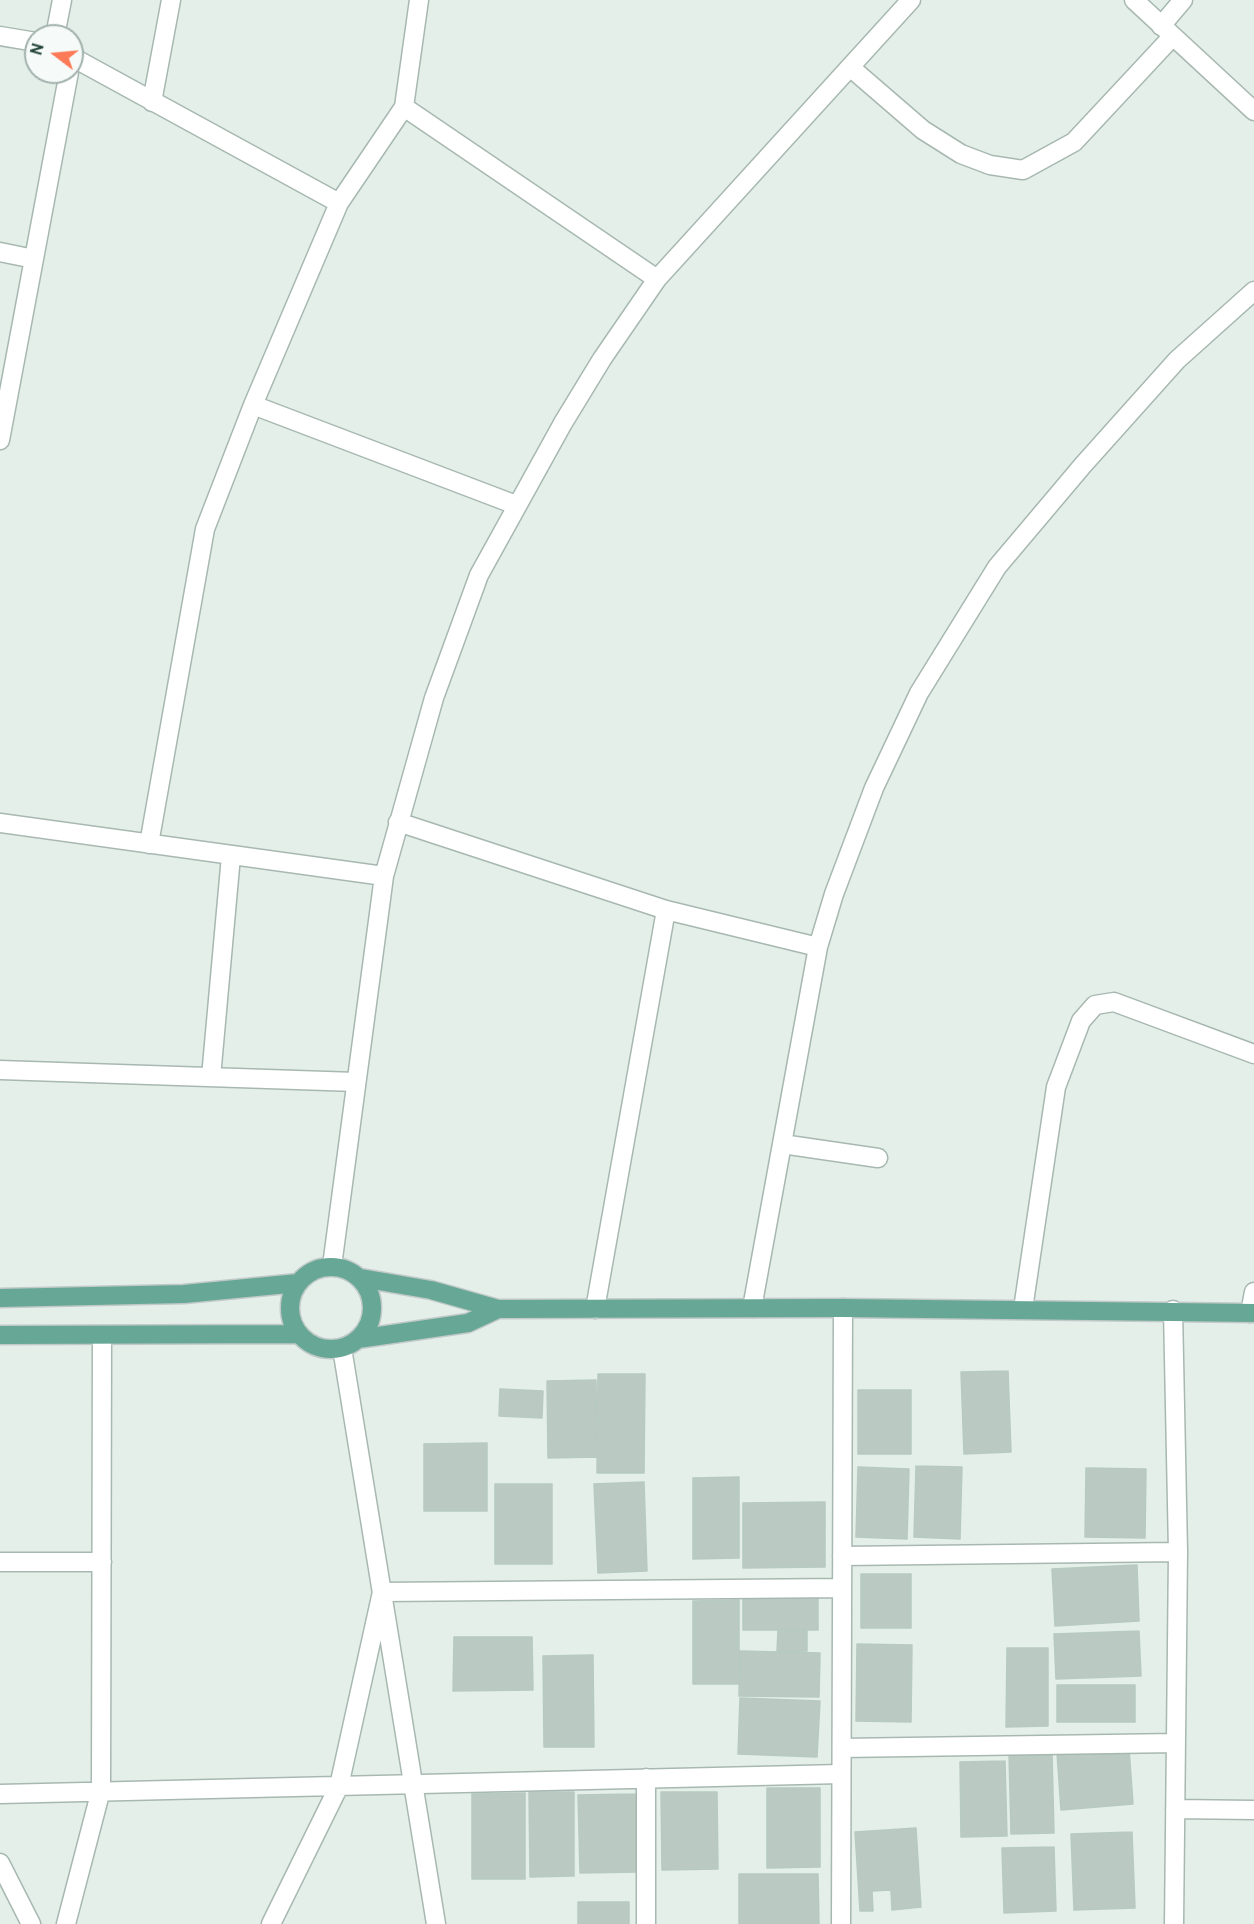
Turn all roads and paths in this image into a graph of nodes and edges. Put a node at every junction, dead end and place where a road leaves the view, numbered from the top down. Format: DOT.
graph roads {
  1 [pos="62,0"];
  2 [pos="171,0"];
  3 [pos="419,0"];
  4 [pos="911,0"];
  5 [pos="1134,0"];
  6 [pos="1183,0"];
  7 [pos="57,24"];
  8 [pos="1167,31"];
  9 [pos="0,36"];
  10 [pos="24,40"];
  11 [pos="84,64"];
  12 [pos="850,67"];
  13 [pos="67,84"];
  14 [pos="152,102"];
  15 [pos="404,107"];
  16 [pos="1254,111"];
  17 [pos="339,203"];
  18 [pos="0,252"];
  19 [pos="34,259"];
  20 [pos="657,279"];
  21 [pos="1254,291"];
  22 [pos="253,405"];
  23 [pos="0,440"];
  24 [pos="516,505"];
  25 [pos="398,822"];
  26 [pos="0,823"];
  27 [pos="149,844"];
  28 [pos="231,856"];
  29 [pos="384,876"];
  30 [pos="666,910"];
  31 [pos="818,947"];
  32 [pos="1254,1054"];
  33 [pos="0,1070"];
  34 [pos="211,1077"];
  35 [pos="356,1082"];
  36 [pos="782,1144"];
  37 [pos="878,1158"];
  38 [pos="332,1266"];
  39 [pos="361,1278"];
  40 [pos="298,1283"];
  41 [pos="1254,1292"];
  42 [pos="0,1298"];
  43 [pos="752,1308"];
  44 [pos="843,1308"];
  45 [pos="498,1309"];
  46 [pos="595,1309"];
  47 [pos="1023,1309"];
  48 [pos="1173,1310"];
  49 [pos="1252,1313"];
  50 [pos="298,1334"];
  51 [pos="0,1335"];
  52 [pos="102,1335"];
  53 [pos="350,1344"];
  54 [pos="1178,1552"];
  55 [pos="842,1556"];
  56 [pos="0,1562"];
  57 [pos="102,1562"];
  58 [pos="842,1588"];
  59 [pos="382,1592"];
  60 [pos="1176,1743"];
  61 [pos="842,1748"];
  62 [pos="841,1774"];
  63 [pos="645,1778"];
  64 [pos="414,1785"];
  65 [pos="339,1786"];
  66 [pos="101,1790"];
  67 [pos="0,1794"];
  68 [pos="1175,1809"];
  69 [pos="1254,1810"];
  70 [pos="0,1863"];
  71 [pos="31,1924"];
  72 [pos="66,1924"];
  73 [pos="271,1924"];
  74 [pos="436,1924"];
  75 [pos="646,1924"];
  76 [pos="841,1924"];
  77 [pos="1174,1924"];
  1 -- 7 [label="street"];
  2 -- 14 [label="street"];
  3 -- 15 [label="street"];
  4 -- 12 [label="street"];
  5 -- 8 [label="street"];
  6 -- 8 [label="street"];
  8 -- 12 [label="street"];
  8 -- 16 [label="street"];
  9 -- 10 [label="street"];
  11 -- 14 [label="street"];
  12 -- 20 [label="street"];
  13 -- 19 [label="street"];
  14 -- 17 [label="street"];
  15 -- 17 [label="street"];
  15 -- 20 [label="street"];
  17 -- 22 [label="street"];
  18 -- 19 [label="street"];
  19 -- 23 [label="street"];
  20 -- 24 [label="street"];
  21 -- 31 [label="street"];
  22 -- 24 [label="street"];
  22 -- 27 [label="street"];
  24 -- 25 [label="street"];
  25 -- 29 [label="street"];
  25 -- 30 [label="street"];
  26 -- 27 [label="street"];
  27 -- 28 [label="street"];
  28 -- 29 [label="street"];
  28 -- 34 [label="street"];
  29 -- 35 [label="street"];
  30 -- 31 [label="street"];
  30 -- 46 [label="street"];
  31 -- 36 [label="street"];
  32 -- 47 [label="street"];
  33 -- 34 [label="street"];
  34 -- 35 [label="street"];
  35 -- 38 [label="street"];
  36 -- 37 [label="street"];
  36 -- 43 [label="street"];
  38 -- 39 [label="main road"];
  38 -- 40 [label="main road"];
  39 -- 45 [label="main road"];
  39 -- 53 [label="main road"];
  40 -- 42 [label="main road"];
  40 -- 50 [label="main road"];
  41 -- 49 [label="street"];
  43 -- 44 [label="main road"];
  43 -- 46 [label="main road"];
  44 -- 47 [label="main road"];
  44 -- 55 [label="street"];
  45 -- 46 [label="main road"];
  45 -- 53 [label="main road"];
  47 -- 48 [label="main road"];
  48 -- 49 [label="main road"];
  48 -- 54 [label="street"];
  50 -- 52 [label="main road"];
  50 -- 53 [label="main road"];
  51 -- 52 [label="main road"];
  52 -- 57 [label="street"];
  53 -- 59 [label="street"];
  54 -- 55 [label="street"];
  54 -- 60 [label="street"];
  55 -- 58 [label="street"];
  56 -- 57 [label="street"];
  57 -- 66 [label="street"];
  58 -- 59 [label="street"];
  58 -- 61 [label="street"];
  59 -- 64 [label="street"];
  59 -- 65 [label="street"];
  60 -- 61 [label="street"];
  60 -- 68 [label="street"];
  61 -- 62 [label="street"];
  62 -- 63 [label="street"];
  62 -- 76 [label="street"];
  63 -- 64 [label="street"];
  63 -- 75 [label="street"];
  64 -- 65 [label="street"];
  64 -- 74 [label="street"];
  65 -- 66 [label="street"];
  65 -- 73 [label="street"];
  66 -- 67 [label="street"];
  66 -- 72 [label="street"];
  68 -- 69 [label="street"];
  68 -- 77 [label="street"];
  70 -- 71 [label="street"];
}
